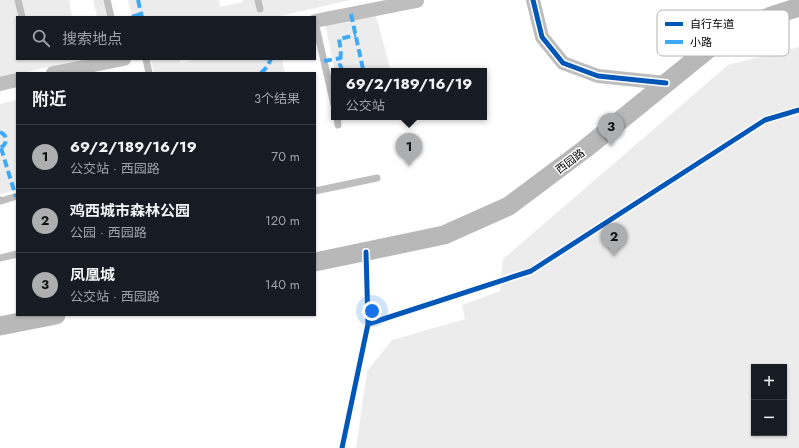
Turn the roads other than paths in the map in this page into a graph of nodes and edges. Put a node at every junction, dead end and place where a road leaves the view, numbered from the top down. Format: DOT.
graph roads {
  1 [pos="18,0"];
  2 [pos="107,0"];
  3 [pos="258,0"];
  4 [pos="533,0"];
  5 [pos="417,1"];
  6 [pos="799,7"];
  7 [pos="260,9"];
  8 [pos="789,10"];
  9 [pos="22,16"];
  10 [pos="111,16"];
  11 [pos="316,22"];
  12 [pos="316,26"];
  13 [pos="700,56"];
  14 [pos="119,60"];
  15 [pos="146,60"];
  16 [pos="61,72"];
  17 [pos="149,72"];
  18 [pos="16,80"];
  19 [pos="666,83"];
  20 [pos="0,84"];
  21 [pos="331,92"];
  22 [pos="377,178"];
  23 [pos="316,191"];
  24 [pos="16,196"];
  25 [pos="0,200"];
  26 [pos="16,254"];
  27 [pos="0,258"];
  28 [pos="316,262"];
  29 [pos="51,316"];
  30 [pos="0,326"];
  1 -- 9 [label="lane"];
  2 -- 10 [label="lane"];
  3 -- 7 [label="lane"];
  4 -- 19 [label="street"];
  5 -- 11 [label="street"];
  6 -- 8 [label="main road, 西园路"];
  12 -- 21 [label="lane"];
  13 -- 19 [label="main road, 西园路"];
  14 -- 16 [label="street"];
  15 -- 17 [label="lane"];
  18 -- 20 [label="street"];
  19 -- 28 [label="main road, 西园路"];
  22 -- 23 [label="lane"];
  24 -- 25 [label="lane"];
  26 -- 27 [label="lane"];
  29 -- 30 [label="main road"];
}
